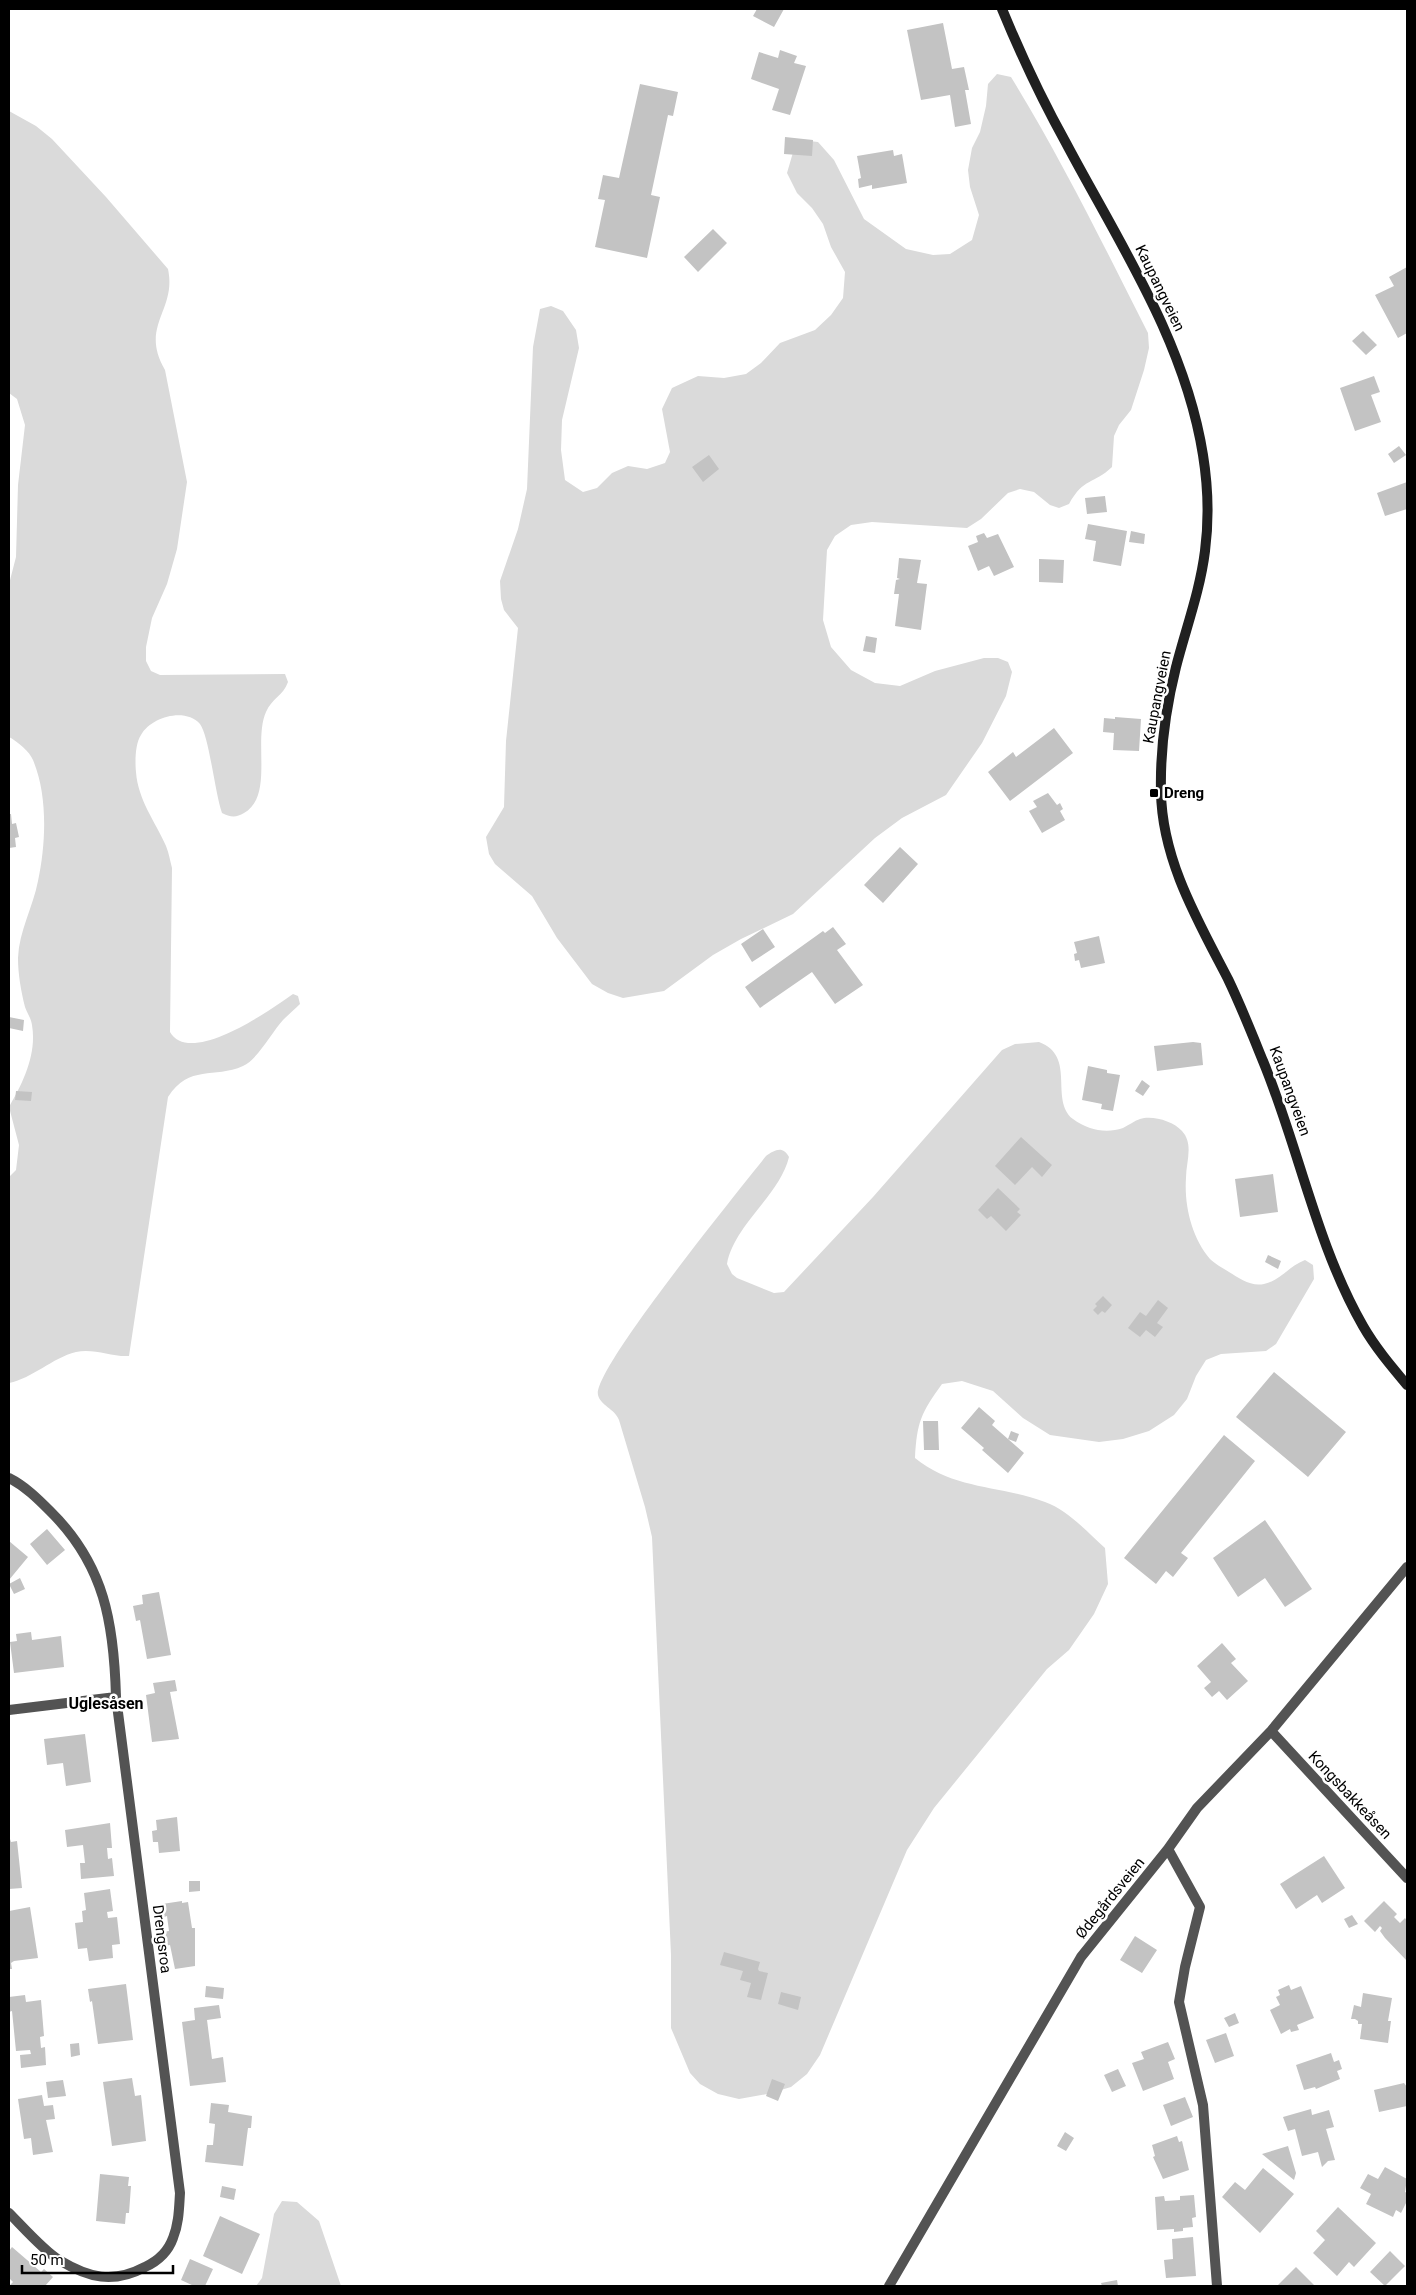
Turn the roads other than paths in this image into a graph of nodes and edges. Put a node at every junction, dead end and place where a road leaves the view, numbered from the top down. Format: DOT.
graph roads {
  1 [pos="1002,9"];
  2 [pos="1407,1385"];
  3 [pos="9,1478"];
  4 [pos="1407,1567"];
  5 [pos="116,1697"];
  6 [pos="9,1710"];
  7 [pos="1271,1731"];
  8 [pos="1168,1849"];
  9 [pos="1407,1878"];
  10 [pos="9,2213"];
  11 [pos="889,2286"];
  12 [pos="1217,2286"];
  1 -- 2 [label="main road, Kaupangveien"];
  3 -- 5 [label="street, Drengsroa"];
  4 -- 7 [label="street, Ødegårdsveien"];
  5 -- 6 [label="street"];
  5 -- 10 [label="street, Drengsroa"];
  7 -- 8 [label="street, Ødegårdsveien"];
  7 -- 9 [label="street, Kongsbakkeåsen"];
  8 -- 11 [label="street, Ødegårdsveien"];
  8 -- 12 [label="street"];
}
